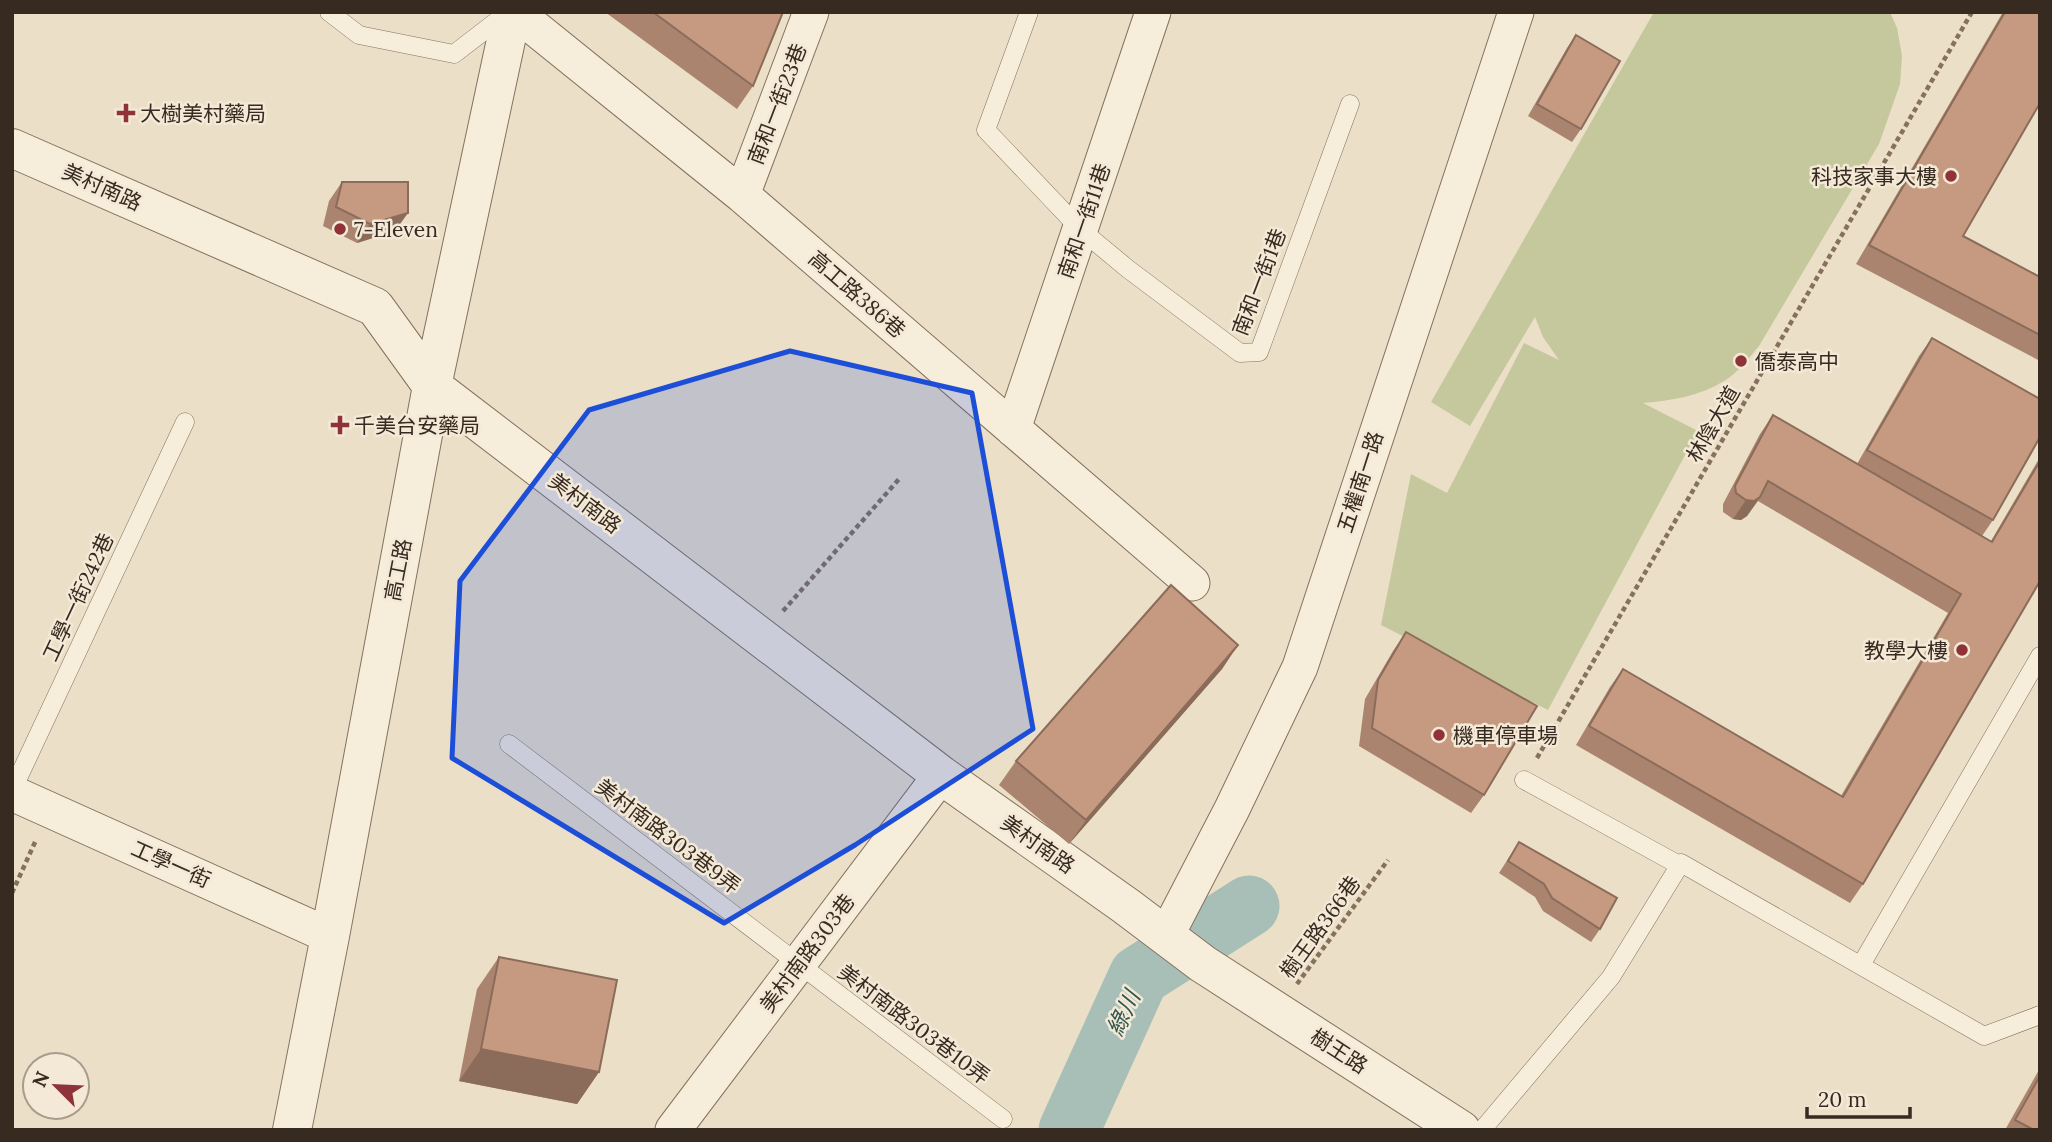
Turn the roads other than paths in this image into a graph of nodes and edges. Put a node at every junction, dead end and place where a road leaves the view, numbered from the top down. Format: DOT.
graph roads {
  1 [pos="329,12"];
  2 [pos="512,12"];
  3 [pos="811,12"];
  4 [pos="1029,12"];
  5 [pos="1153,12"];
  6 [pos="1514,13"];
  7 [pos="1350,104"];
  8 [pos="12,148"];
  9 [pos="742,195"];
  10 [pos="1081,230"];
  11 [pos="432,386"];
  12 [pos="185,422"];
  13 [pos="1013,429"];
  14 [pos="1192,583"];
  15 [pos="2040,656"];
  16 [pos="509,744"];
  17 [pos="941,775"];
  18 [pos="1524,780"];
  19 [pos="12,792"];
  20 [pos="1679,865"];
  21 [pos="330,936"];
  22 [pos="1166,936"];
  23 [pos="799,964"];
  24 [pos="1861,965"];
  25 [pos="2040,1016"];
  26 [pos="1003,1119"];
  27 [pos="292,1130"];
  28 [pos="673,1130"];
  29 [pos="1461,1130"];
  30 [pos="1482,1130"];
  1 -- 2 [label="lane"];
  2 -- 9 [label="street, 高工路386巷"];
  2 -- 11 [label="street, 高工路"];
  3 -- 9 [label="street, 南和一街23巷"];
  4 -- 10 [label="lane"];
  5 -- 10 [label="street, 南和一街11巷"];
  6 -- 22 [label="street, 五權南一路"];
  7 -- 10 [label="lane, 南和一街1巷"];
  8 -- 11 [label="street, 美村南路"];
  9 -- 13 [label="street, 高工路386巷"];
  10 -- 13 [label="street, 南和一街11巷"];
  11 -- 17 [label="street, 美村南路"];
  11 -- 21 [label="street, 高工路"];
  12 -- 19 [label="lane, 工學一街242巷"];
  13 -- 14 [label="street, 高工路386巷"];
  15 -- 24 [label="lane"];
  16 -- 23 [label="lane, 美村南路303巷9弄"];
  17 -- 22 [label="street, 美村南路"];
  17 -- 23 [label="street, 美村南路303巷"];
  18 -- 20 [label="lane"];
  19 -- 21 [label="street, 工學一街"];
  20 -- 24 [label="lane"];
  20 -- 30 [label="lane"];
  21 -- 27 [label="street, 高工路"];
  22 -- 29 [label="street, 樹王路"];
  23 -- 26 [label="lane, 美村南路303巷10弄"];
  23 -- 28 [label="street, 美村南路303巷"];
  24 -- 25 [label="lane"];
}
